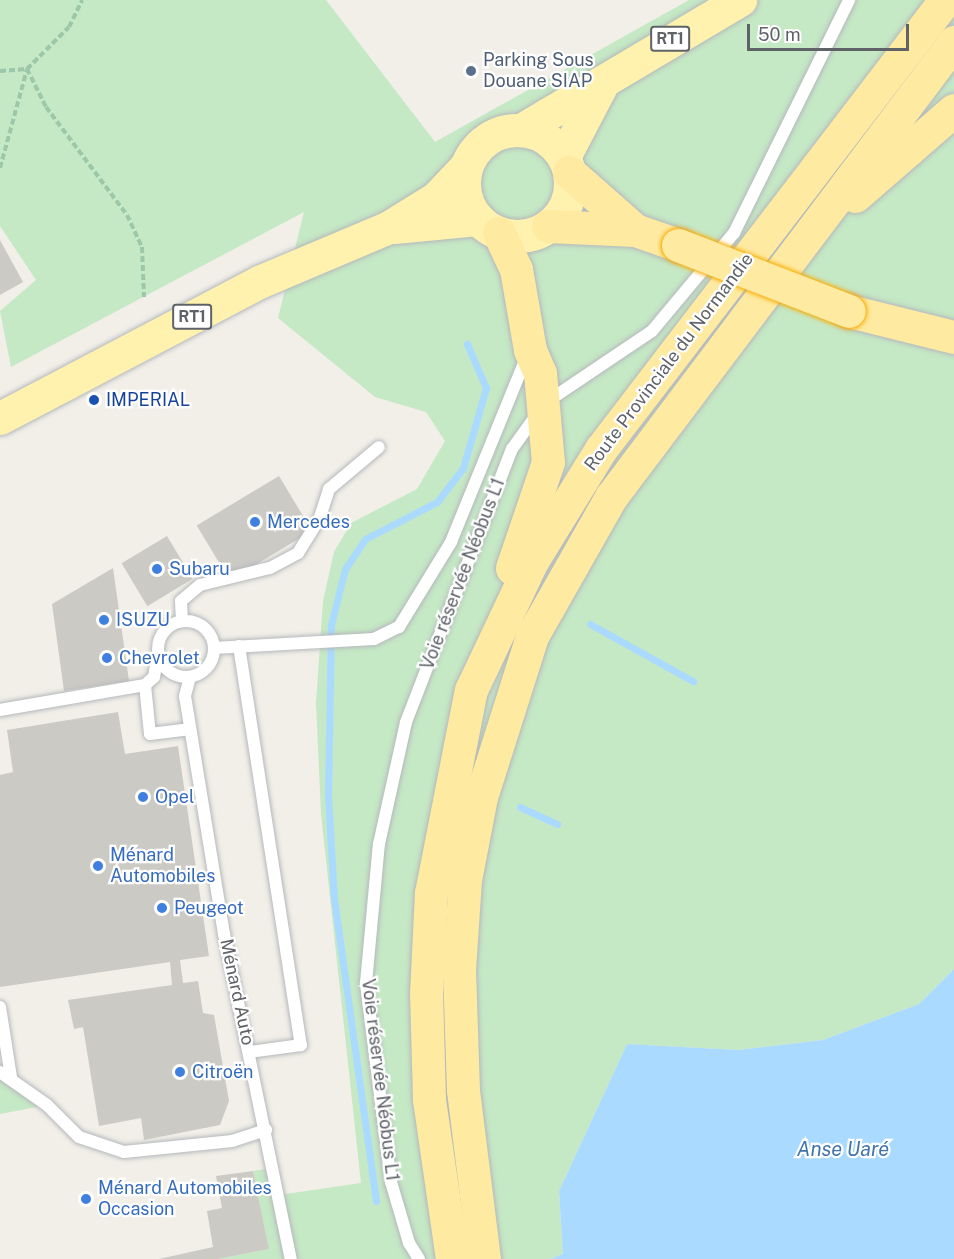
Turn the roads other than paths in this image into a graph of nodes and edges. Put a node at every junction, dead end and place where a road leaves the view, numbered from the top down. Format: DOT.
graph roads {
  1 [pos="740,0"];
  2 [pos="849,0"];
  3 [pos="945,0"];
  4 [pos="954,42"];
  5 [pos="603,82"];
  6 [pos="954,110"];
  7 [pos="521,130"];
  8 [pos="567,165"];
  9 [pos="466,166"];
  10 [pos="488,226"];
  11 [pos="548,226"];
  12 [pos="389,227"];
  13 [pos="635,230"];
  14 [pos="808,236"];
  15 [pos="849,310"];
  16 [pos="954,316"];
  17 [pos="954,337"];
  18 [pos="530,350"];
  19 [pos="545,403"];
  20 [pos="0,418"];
  21 [pos="379,447"];
  22 [pos="182,621"];
  23 [pos="239,646"];
  24 [pos="214,648"];
  25 [pos="158,654"];
  26 [pos="190,677"];
  27 [pos="145,685"];
  28 [pos="471,690"];
  29 [pos="0,710"];
  30 [pos="189,729"];
  31 [pos="0,1007"];
  32 [pos="250,1052"];
  33 [pos="5,1075"];
  34 [pos="266,1130"];
  35 [pos="291,1259"];
  36 [pos="419,1259"];
  37 [pos="452,1259"];
  38 [pos="484,1259"];
  1 -- 5 [label="main road, RT1"];
  2 -- 19 [label="lane, Voie réservée Néobus L1"];
  3 -- 28 [label="highway, Route Provinciale du Normandie"];
  4 -- 14 [label="highway, Route Provinciale du Normandie"];
  5 -- 7 [label="main road, RT1"];
  5 -- 8 [label="main road"];
  6 -- 14 [label="highway"];
  7 -- 8 [label="main road"];
  7 -- 9 [label="main road"];
  8 -- 11 [label="main road"];
  8 -- 13 [label="highway"];
  9 -- 10 [label="main road"];
  9 -- 12 [label="main road, RT1"];
  10 -- 11 [label="main road"];
  10 -- 12 [label="main road, RT1"];
  10 -- 18 [label="highway"];
  11 -- 13 [label="highway"];
  12 -- 20 [label="main road, RT1"];
  13 -- 15 [label="highway, bridge"];
  14 -- 38 [label="highway, Route Provinciale du Normandie"];
  15 -- 16 [label="highway"];
  15 -- 17 [label="highway"];
  18 -- 19 [label="highway"];
  18 -- 23 [label="lane"];
  19 -- 28 [label="highway"];
  19 -- 36 [label="lane, Voie réservée Néobus L1"];
  21 -- 22 [label="lane"];
  22 -- 24 [label="lane"];
  22 -- 25 [label="lane"];
  23 -- 24 [label="lane"];
  23 -- 32 [label="lane"];
  24 -- 26 [label="lane"];
  25 -- 26 [label="lane"];
  25 -- 27 [label="lane"];
  26 -- 30 [label="lane, Ménard Auto"];
  27 -- 29 [label="lane"];
  27 -- 30 [label="lane"];
  28 -- 37 [label="highway, Route Provinciale du Normandie"];
  30 -- 32 [label="lane, Ménard Auto"];
  31 -- 33 [label="lane"];
  32 -- 34 [label="lane, Ménard Auto"];
  33 -- 34 [label="lane"];
  34 -- 35 [label="lane, Ménard Auto"];
}
